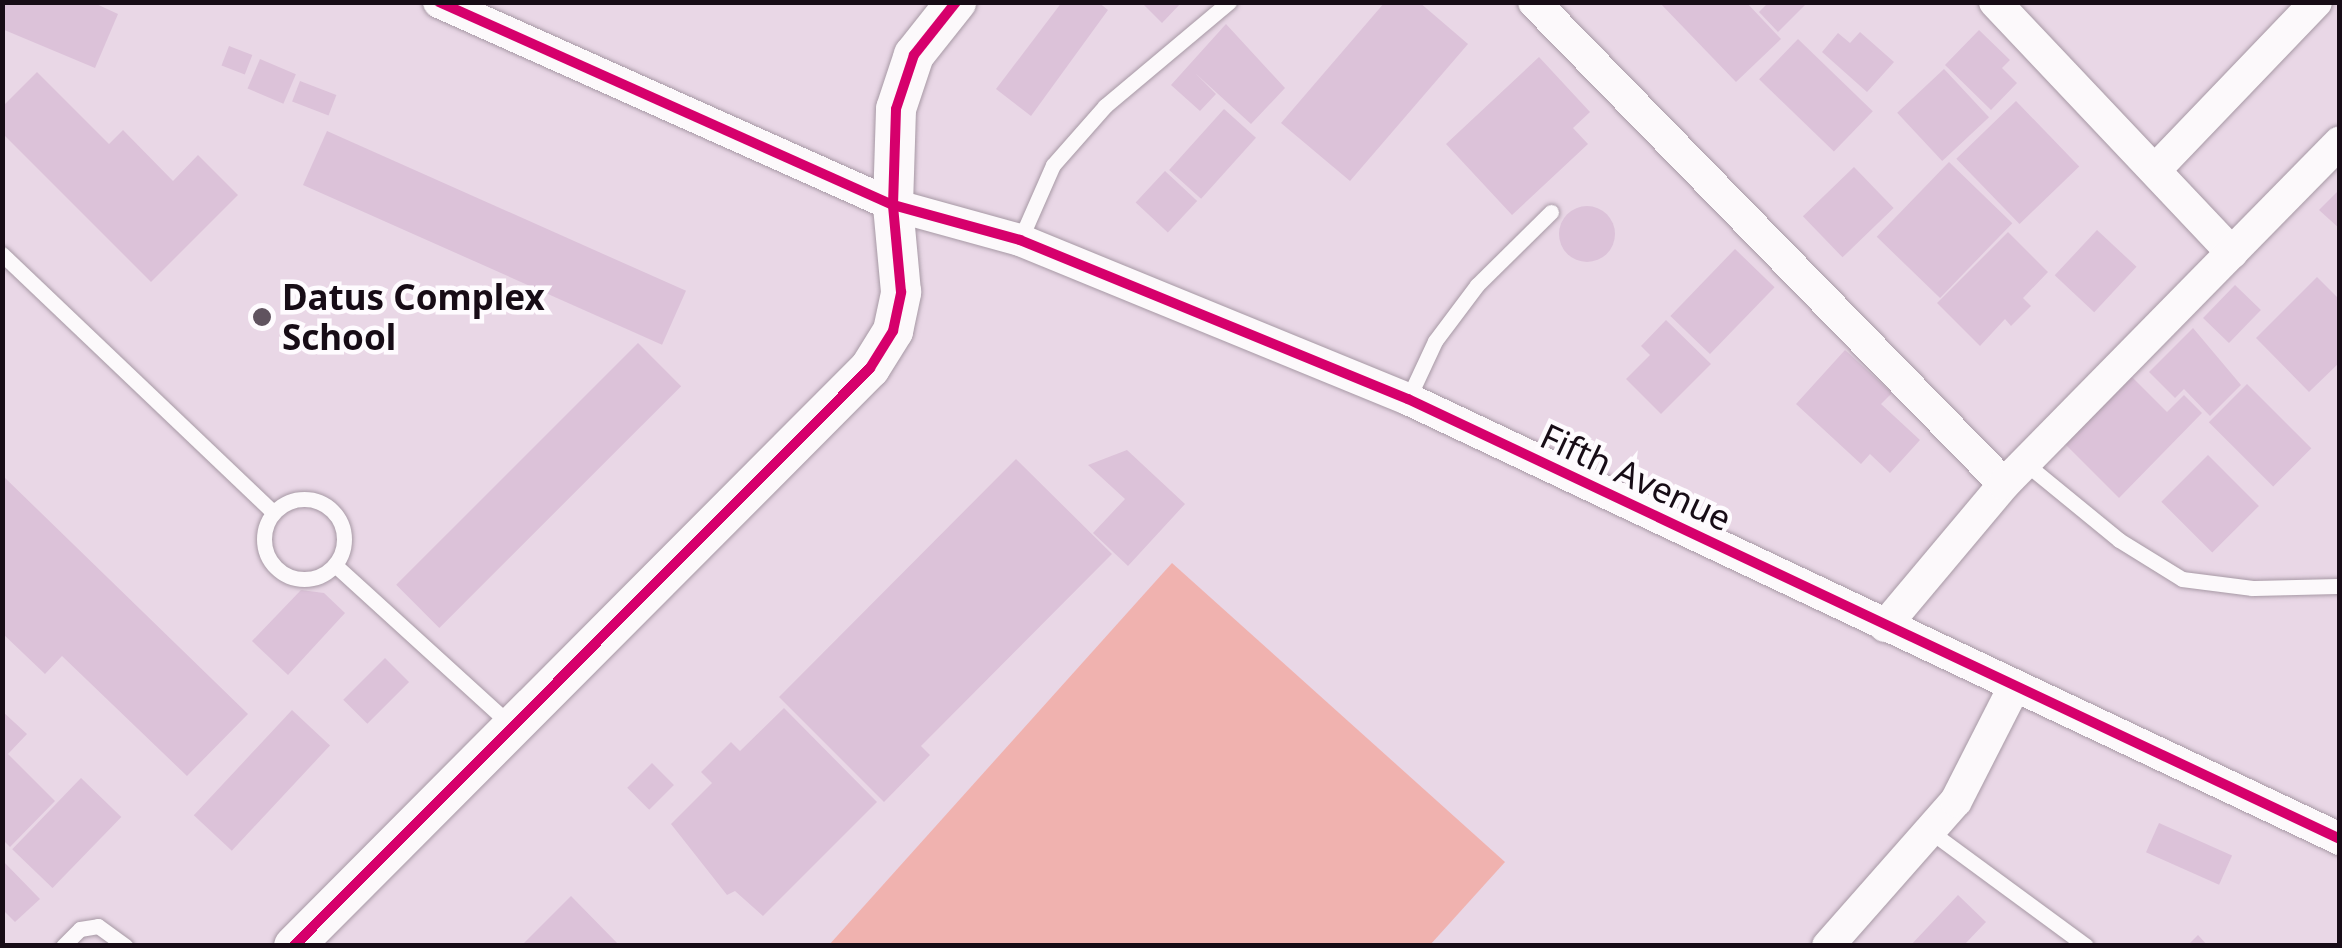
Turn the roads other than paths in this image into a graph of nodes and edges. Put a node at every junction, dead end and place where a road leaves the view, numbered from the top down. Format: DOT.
graph roads {
  1 [pos="438,2"];
  2 [pos="956,2"];
  3 [pos="1229,2"];
  4 [pos="1534,2"];
  5 [pos="1995,2"];
  6 [pos="2316,2"];
  7 [pos="2340,142"];
  8 [pos="2156,169"];
  9 [pos="894,205"];
  10 [pos="1551,212"];
  11 [pos="1020,240"];
  12 [pos="2232,253"];
  13 [pos="2,254"];
  14 [pos="1408,399"];
  15 [pos="2014,474"];
  16 [pos="273,512"];
  17 [pos="335,565"];
  18 [pos="2340,586"];
  19 [pos="1885,626"];
  20 [pos="2014,686"];
  21 [pos="514,728"];
  22 [pos="1932,832"];
  23 [pos="2340,839"];
  24 [pos="64,946"];
  25 [pos="126,946"];
  26 [pos="294,946"];
  27 [pos="1828,946"];
  28 [pos="2086,946"];
  1 -- 9 [label="street, Fifth Avenue"];
  2 -- 9 [label="street"];
  3 -- 11 [label="lane"];
  4 -- 15 [label="street"];
  5 -- 8 [label="street"];
  6 -- 8 [label="street"];
  7 -- 12 [label="street"];
  8 -- 12 [label="street"];
  9 -- 11 [label="street, Fifth Avenue"];
  9 -- 21 [label="street"];
  10 -- 14 [label="lane"];
  11 -- 14 [label="street, Fifth Avenue"];
  12 -- 15 [label="street"];
  13 -- 16 [label="lane"];
  14 -- 19 [label="street, Fifth Avenue"];
  15 -- 18 [label="lane"];
  15 -- 19 [label="street"];
  16 -- 17 [label="lane"];
  16 -- 17 [label="lane"];
  17 -- 21 [label="lane"];
  19 -- 20 [label="street, Fifth Avenue"];
  20 -- 22 [label="street"];
  20 -- 23 [label="street, Fifth Avenue"];
  21 -- 26 [label="street"];
  22 -- 27 [label="street"];
  22 -- 28 [label="lane"];
  24 -- 25 [label="lane"];
}
